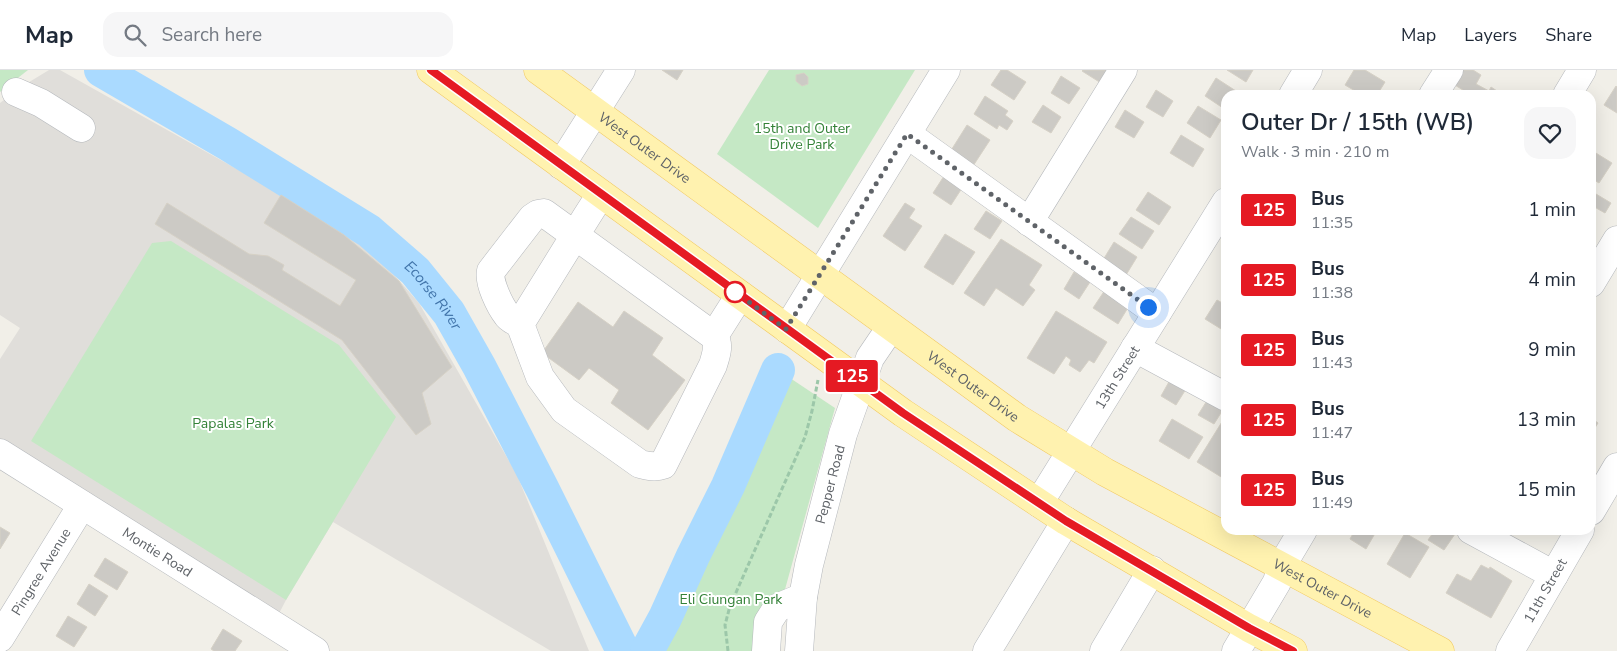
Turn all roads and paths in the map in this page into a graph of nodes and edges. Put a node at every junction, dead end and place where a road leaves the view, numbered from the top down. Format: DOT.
graph roads {
  1 [pos="431,70"];
  2 [pos="538,70"];
  3 [pos="621,70"];
  4 [pos="946,70"];
  5 [pos="1123,70"];
  6 [pos="1308,70"];
  7 [pos="1449,70"];
  8 [pos="1582,70"];
  9 [pos="1296,90"];
  10 [pos="1437,90"];
  11 [pos="1570,90"];
  12 [pos="12,94"];
  13 [pos="595,112"];
  14 [pos="81,128"];
  15 [pos="907,134"];
  16 [pos="561,166"];
  17 [pos="601,194"];
  18 [pos="1221,210"];
  19 [pos="1029,222"];
  20 [pos="576,235"];
  21 [pos="1617,240"];
  22 [pos="820,275"];
  23 [pos="1596,275"];
  24 [pos="740,295"];
  25 [pos="1157,313"];
  26 [pos="520,324"];
  27 [pos="891,326"];
  28 [pos="786,329"];
  29 [pos="714,336"];
  30 [pos="1135,348"];
  31 [pos="818,380"];
  32 [pos="861,383"];
  33 [pos="1221,394"];
  34 [pos="1071,451"];
  35 [pos="0,453"];
  36 [pos="1617,467"];
  37 [pos="1039,503"];
  38 [pos="1596,503"];
  39 [pos="82,505"];
  40 [pos="1066,521"];
  41 [pos="1221,535"];
  42 [pos="1222,535"];
  43 [pos="1300,535"];
  44 [pos="1480,535"];
  45 [pos="1577,535"];
  46 [pos="1281,567"];
  47 [pos="1152,570"];
  48 [pos="1554,575"];
  49 [pos="803,597"];
  50 [pos="1249,628"];
  51 [pos="0,638"];
  52 [pos="300,647"];
  53 [pos="728,651"];
  54 [pos="766,651"];
  55 [pos="799,651"];
  56 [pos="987,651"];
  57 [pos="1104,651"];
  58 [pos="1236,651"];
  59 [pos="1293,651"];
  60 [pos="1440,651"];
  61 [pos="1510,651"];
  1 -- 16 [label="main road"];
  2 -- 13 [label="main road, West Outer Drive"];
  3 -- 13 [label="street"];
  4 -- 15 [label="street"];
  5 -- 19 [label="street"];
  6 -- 9 [label="street"];
  7 -- 10 [label="street"];
  8 -- 11 [label="street"];
  12 -- 14 [label="street"];
  13 -- 16 [label="street"];
  13 -- 22 [label="main road, West Outer Drive"];
  15 -- 19 [label="street"];
  15 -- 22 [label="street"];
  16 -- 17 [label="main road"];
  17 -- 20 [label="street"];
  17 -- 24 [label="main road"];
  18 -- 25 [label="street, 13th Street"];
  19 -- 25 [label="street"];
  20 -- 26 [label="street"];
  20 -- 26 [label="street"];
  20 -- 29 [label="street"];
  21 -- 23 [label="street"];
  22 -- 27 [label="main road, West Outer Drive"];
  22 -- 28 [label="street"];
  24 -- 28 [label="main road"];
  24 -- 29 [label="street"];
  25 -- 30 [label="street, 13th Street"];
  26 -- 29 [label="street"];
  27 -- 32 [label="street, Pepper Road"];
  27 -- 34 [label="main road, West Outer Drive"];
  28 -- 32 [label="main road"];
  30 -- 33 [label="street"];
  30 -- 34 [label="street, 13th Street"];
  31 -- 53 [label="path"];
  32 -- 37 [label="main road"];
  32 -- 49 [label="street, Pepper Road"];
  34 -- 37 [label="street, 13th Street"];
  34 -- 41 [label="main road, West Outer Drive"];
  35 -- 39 [label="street, Montie Road"];
  36 -- 38 [label="street"];
  37 -- 40 [label="main road"];
  39 -- 51 [label="street, Pingree Avenue"];
  39 -- 52 [label="street, Montie Road"];
  40 -- 47 [label="main road"];
  40 -- 56 [label="street"];
  42 -- 46 [label="main road, West Outer Drive"];
  43 -- 46 [label="street"];
  44 -- 48 [label="street"];
  45 -- 48 [label="street, 11th Street"];
  46 -- 50 [label="street"];
  46 -- 60 [label="main road, West Outer Drive"];
  47 -- 50 [label="main road"];
  47 -- 57 [label="street"];
  48 -- 61 [label="street, 11th Street"];
  49 -- 54 [label="street"];
  49 -- 55 [label="street, Pepper Road"];
  50 -- 58 [label="street"];
  50 -- 59 [label="main road"];
}
